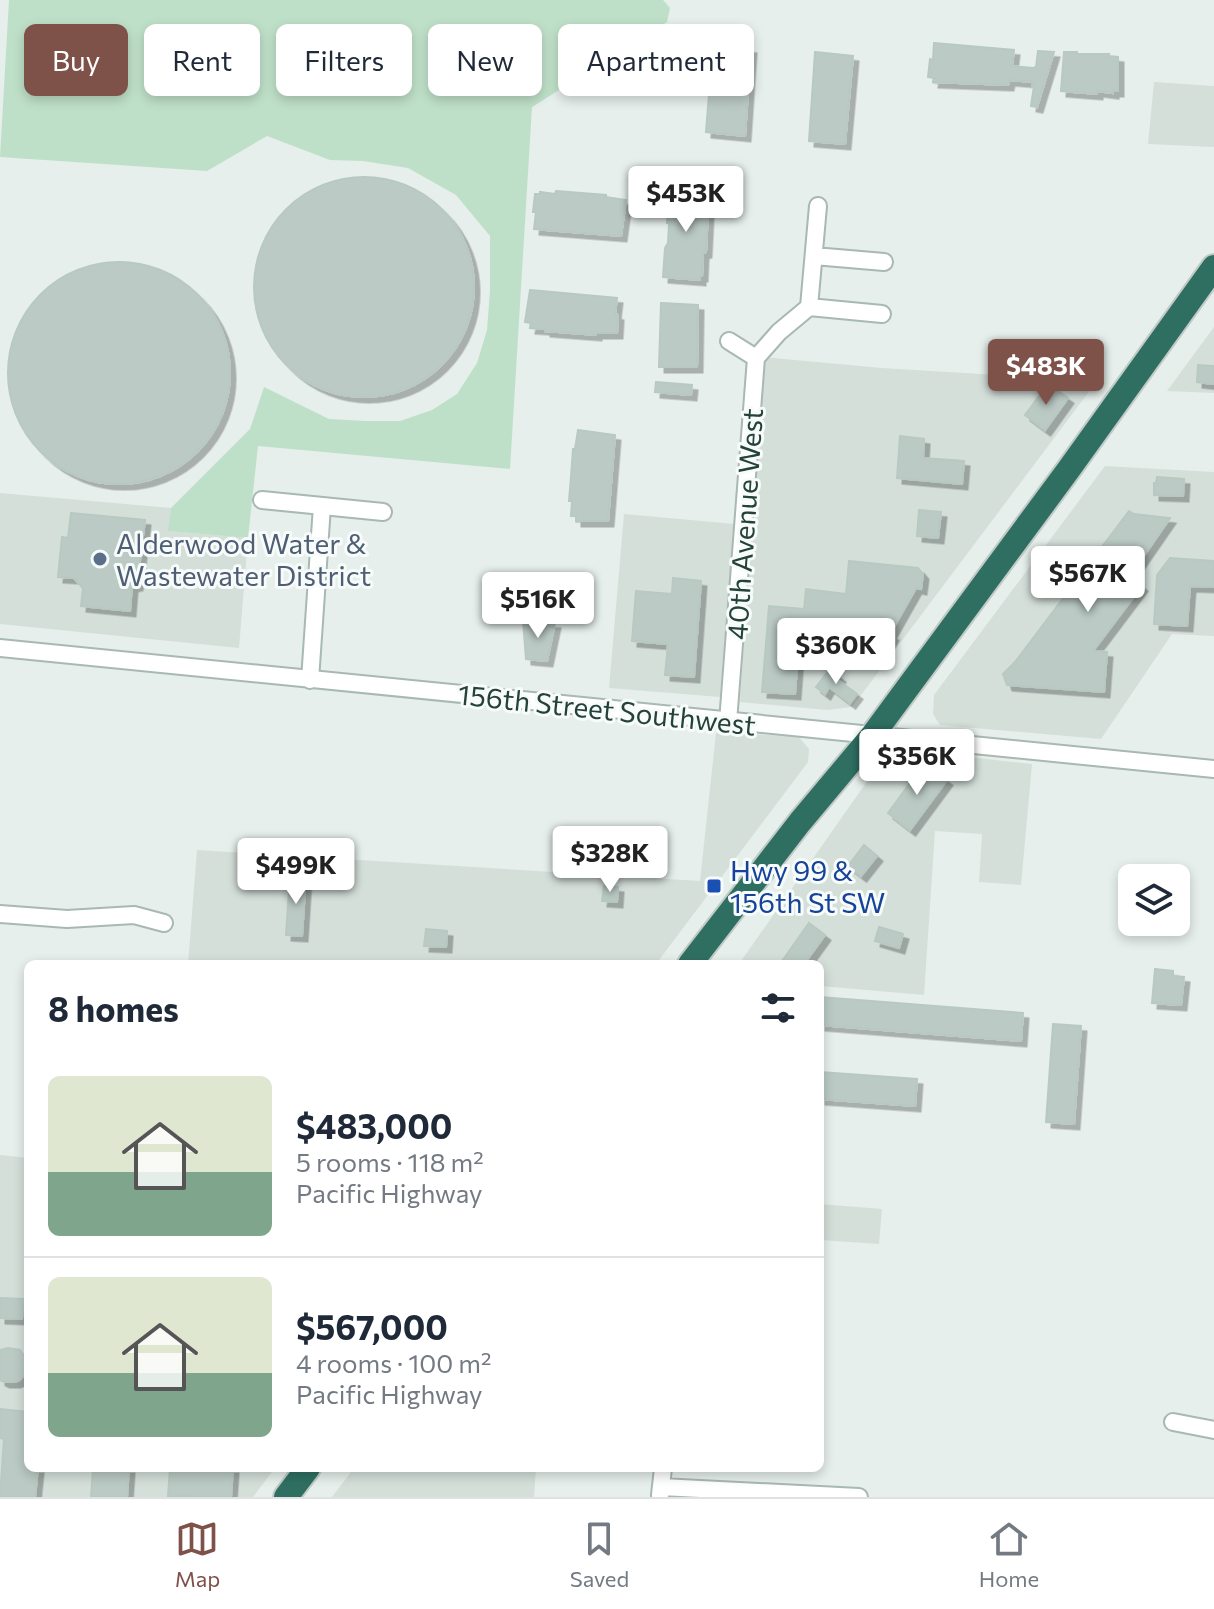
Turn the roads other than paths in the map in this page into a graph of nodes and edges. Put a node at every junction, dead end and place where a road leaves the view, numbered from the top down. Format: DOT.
graph roads {
  1 [pos="818,206"];
  2 [pos="814,256"];
  3 [pos="884,262"];
  4 [pos="1214,267"];
  5 [pos="809,307"];
  6 [pos="882,314"];
  7 [pos="729,341"];
  8 [pos="756,358"];
  9 [pos="262,500"];
  10 [pos="322,506"];
  11 [pos="383,512"];
  12 [pos="0,648"];
  13 [pos="310,680"];
  14 [pos="728,722"];
  15 [pos="872,736"];
  16 [pos="1214,769"];
  17 [pos="0,914"];
  18 [pos="164,923"];
  19 [pos="704,954"];
  20 [pos="1173,1422"];
  21 [pos="1214,1430"];
  22 [pos="305,1472"];
  23 [pos="663,1472"];
  24 [pos="661,1492"];
  25 [pos="286,1497"];
  26 [pos="859,1497"];
  1 -- 2 [label="street"];
  2 -- 3 [label="street"];
  2 -- 5 [label="street"];
  4 -- 15 [label="highway"];
  5 -- 6 [label="street"];
  5 -- 8 [label="street"];
  7 -- 8 [label="street"];
  8 -- 14 [label="street, 40th Avenue West"];
  9 -- 10 [label="street"];
  10 -- 11 [label="street"];
  10 -- 13 [label="street"];
  12 -- 13 [label="street, 156th Street Southwest"];
  13 -- 14 [label="street, 156th Street Southwest"];
  14 -- 15 [label="street, 156th Street Southwest"];
  15 -- 16 [label="street, 156th Street Southwest"];
  15 -- 19 [label="highway"];
  17 -- 18 [label="street"];
  20 -- 21 [label="street"];
  22 -- 25 [label="highway"];
  23 -- 24 [label="street"];
  24 -- 26 [label="street"];
}
